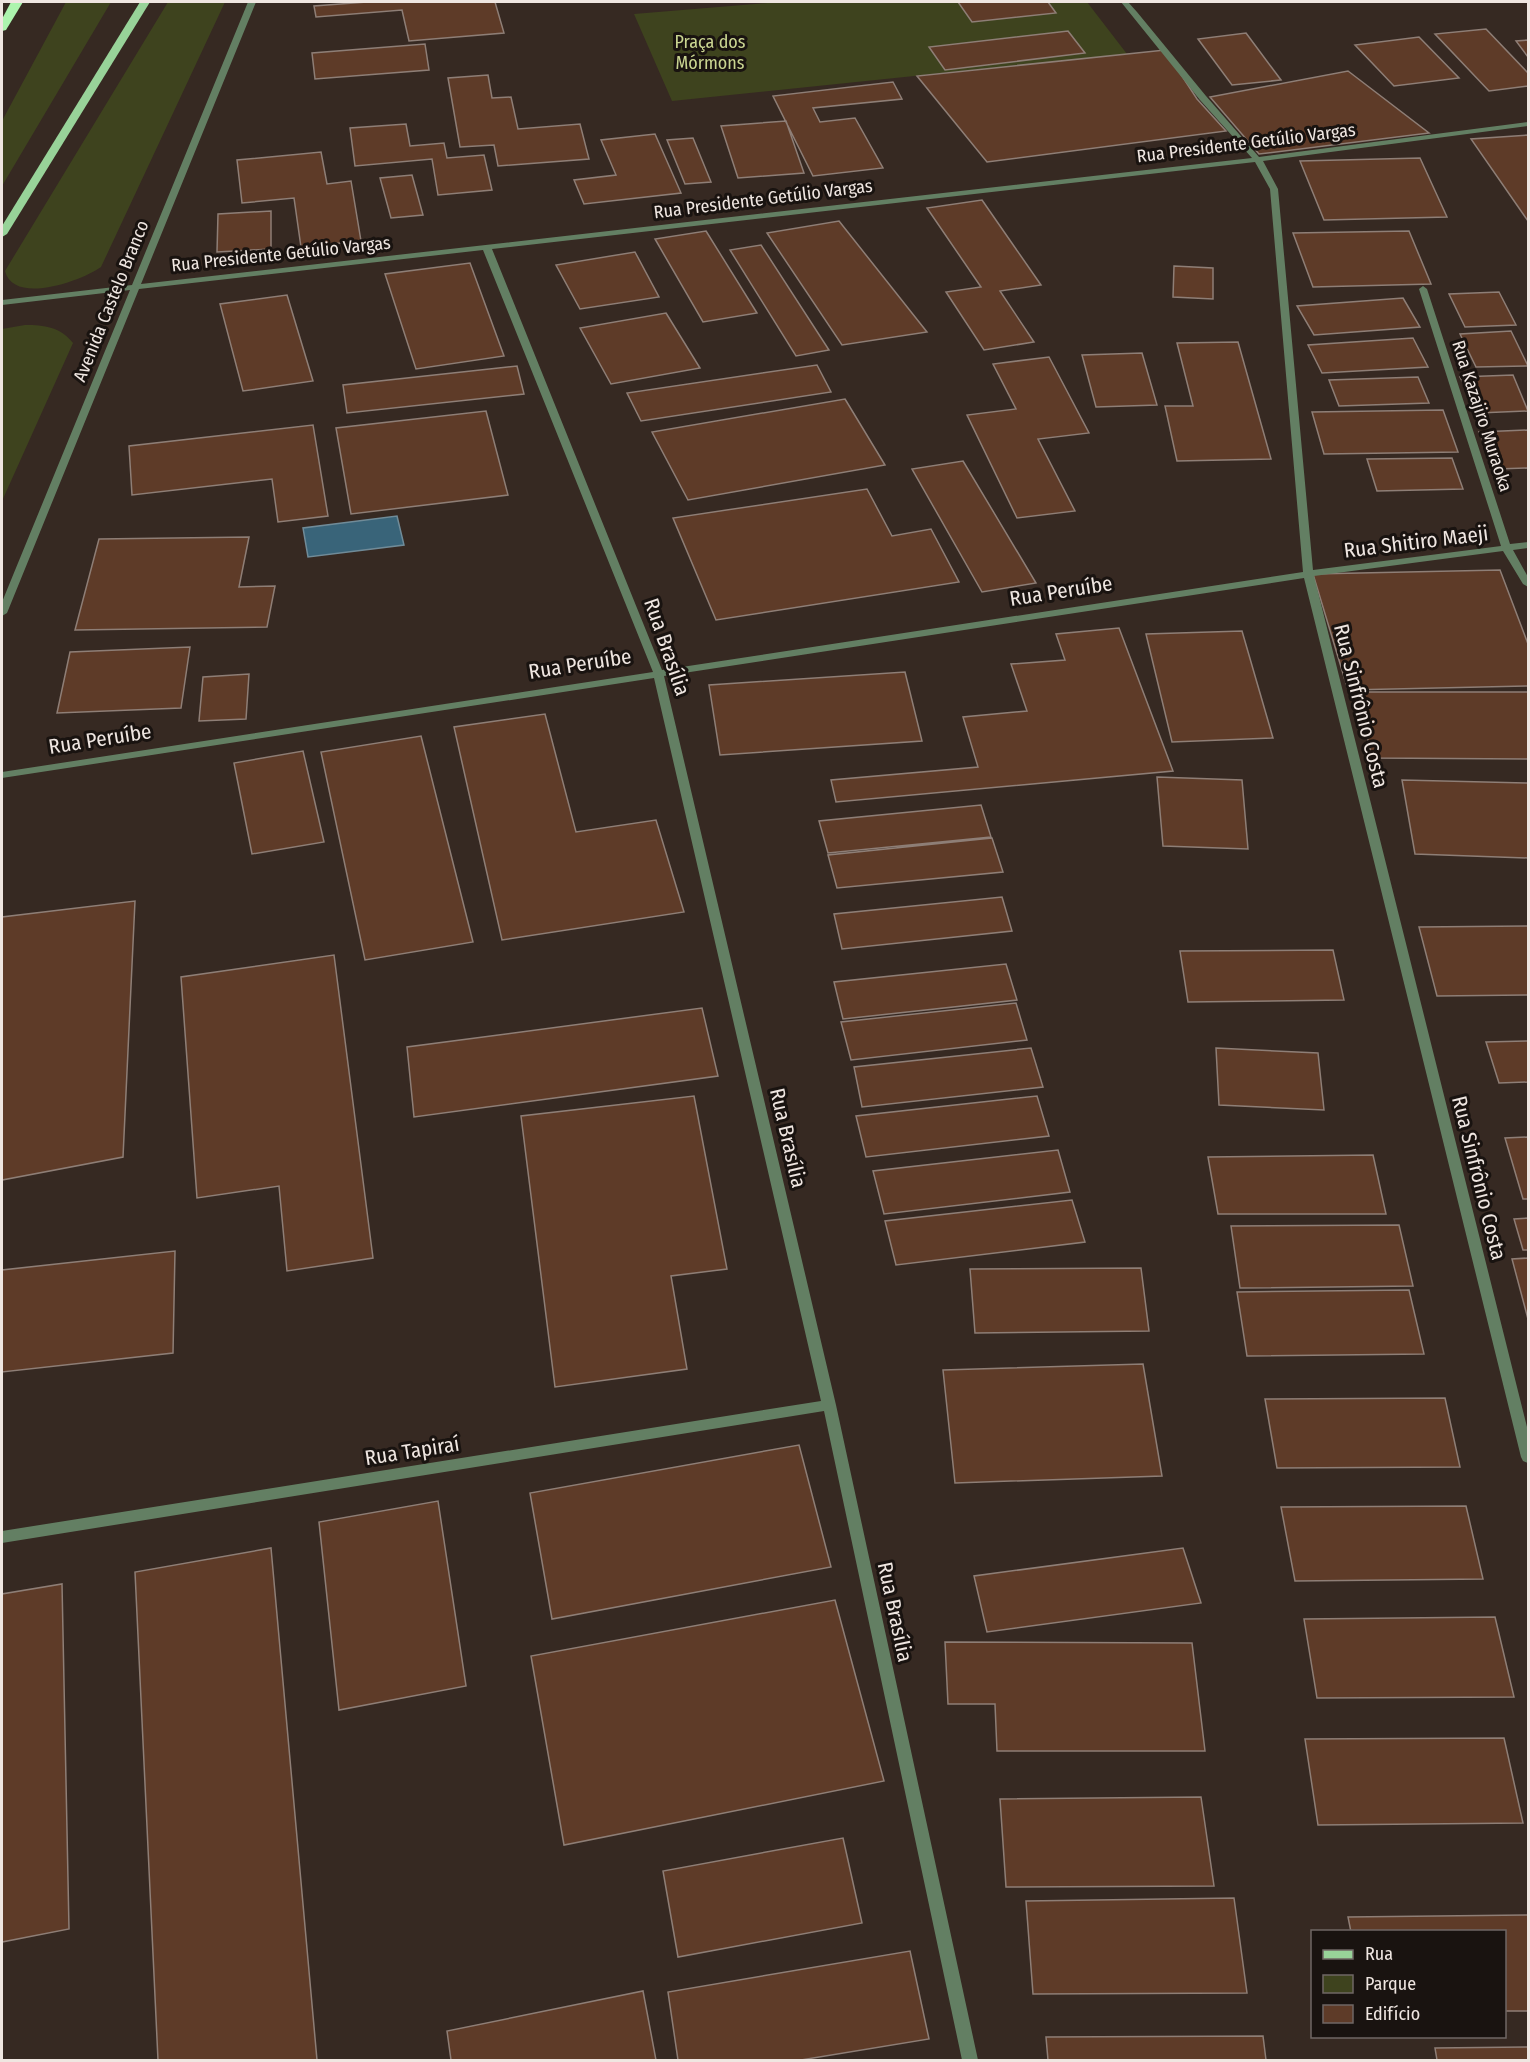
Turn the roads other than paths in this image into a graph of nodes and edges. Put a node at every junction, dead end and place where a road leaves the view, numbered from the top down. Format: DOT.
graph roads {
  1 [pos="17,2"];
  2 [pos="145,2"];
  3 [pos="252,2"];
  4 [pos="1124,2"];
  5 [pos="2,28"];
  6 [pos="1528,124"];
  7 [pos="1260,159"];
  8 [pos="2,234"];
  9 [pos="488,248"];
  10 [pos="134,286"];
  11 [pos="1423,289"];
  12 [pos="2,302"];
  13 [pos="1528,546"];
  14 [pos="1508,549"];
  15 [pos="1308,574"];
  16 [pos="1528,584"];
  17 [pos="2,613"];
  18 [pos="658,672"];
  19 [pos="2,774"];
  20 [pos="829,1405"];
  21 [pos="1528,1457"];
  22 [pos="2,1538"];
  23 [pos="970,2061"];
  1 -- 5 [label="highway"];
  2 -- 8 [label="main road"];
  3 -- 10 [label="street, Avenida Castelo Branco"];
  4 -- 7 [label="street, Rua Sinfrônio Costa"];
  6 -- 7 [label="street, Rua Presidente Getúlio Vargas"];
  7 -- 9 [label="street, Rua Presidente Getúlio Vargas"];
  7 -- 15 [label="street, Rua Sinfrônio Costa"];
  9 -- 10 [label="street, Rua Presidente Getúlio Vargas"];
  9 -- 18 [label="street, Rua Brasília"];
  10 -- 12 [label="street, Rua Presidente Getúlio Vargas"];
  10 -- 17 [label="street, Avenida Castelo Branco"];
  11 -- 14 [label="street, Rua Kazajiro Muraoka"];
  13 -- 14 [label="street, Rua Shitiro Maeji"];
  14 -- 15 [label="street, Rua Shitiro Maeji"];
  14 -- 16 [label="street, Rua Kazajiro Muraoka"];
  15 -- 18 [label="street, Rua Peruíbe"];
  15 -- 21 [label="street, Rua Sinfrônio Costa"];
  18 -- 19 [label="street, Rua Peruíbe"];
  18 -- 20 [label="street, Rua Brasília"];
  20 -- 22 [label="street, Rua Tapiraí"];
  20 -- 23 [label="street, Rua Brasília"];
}
